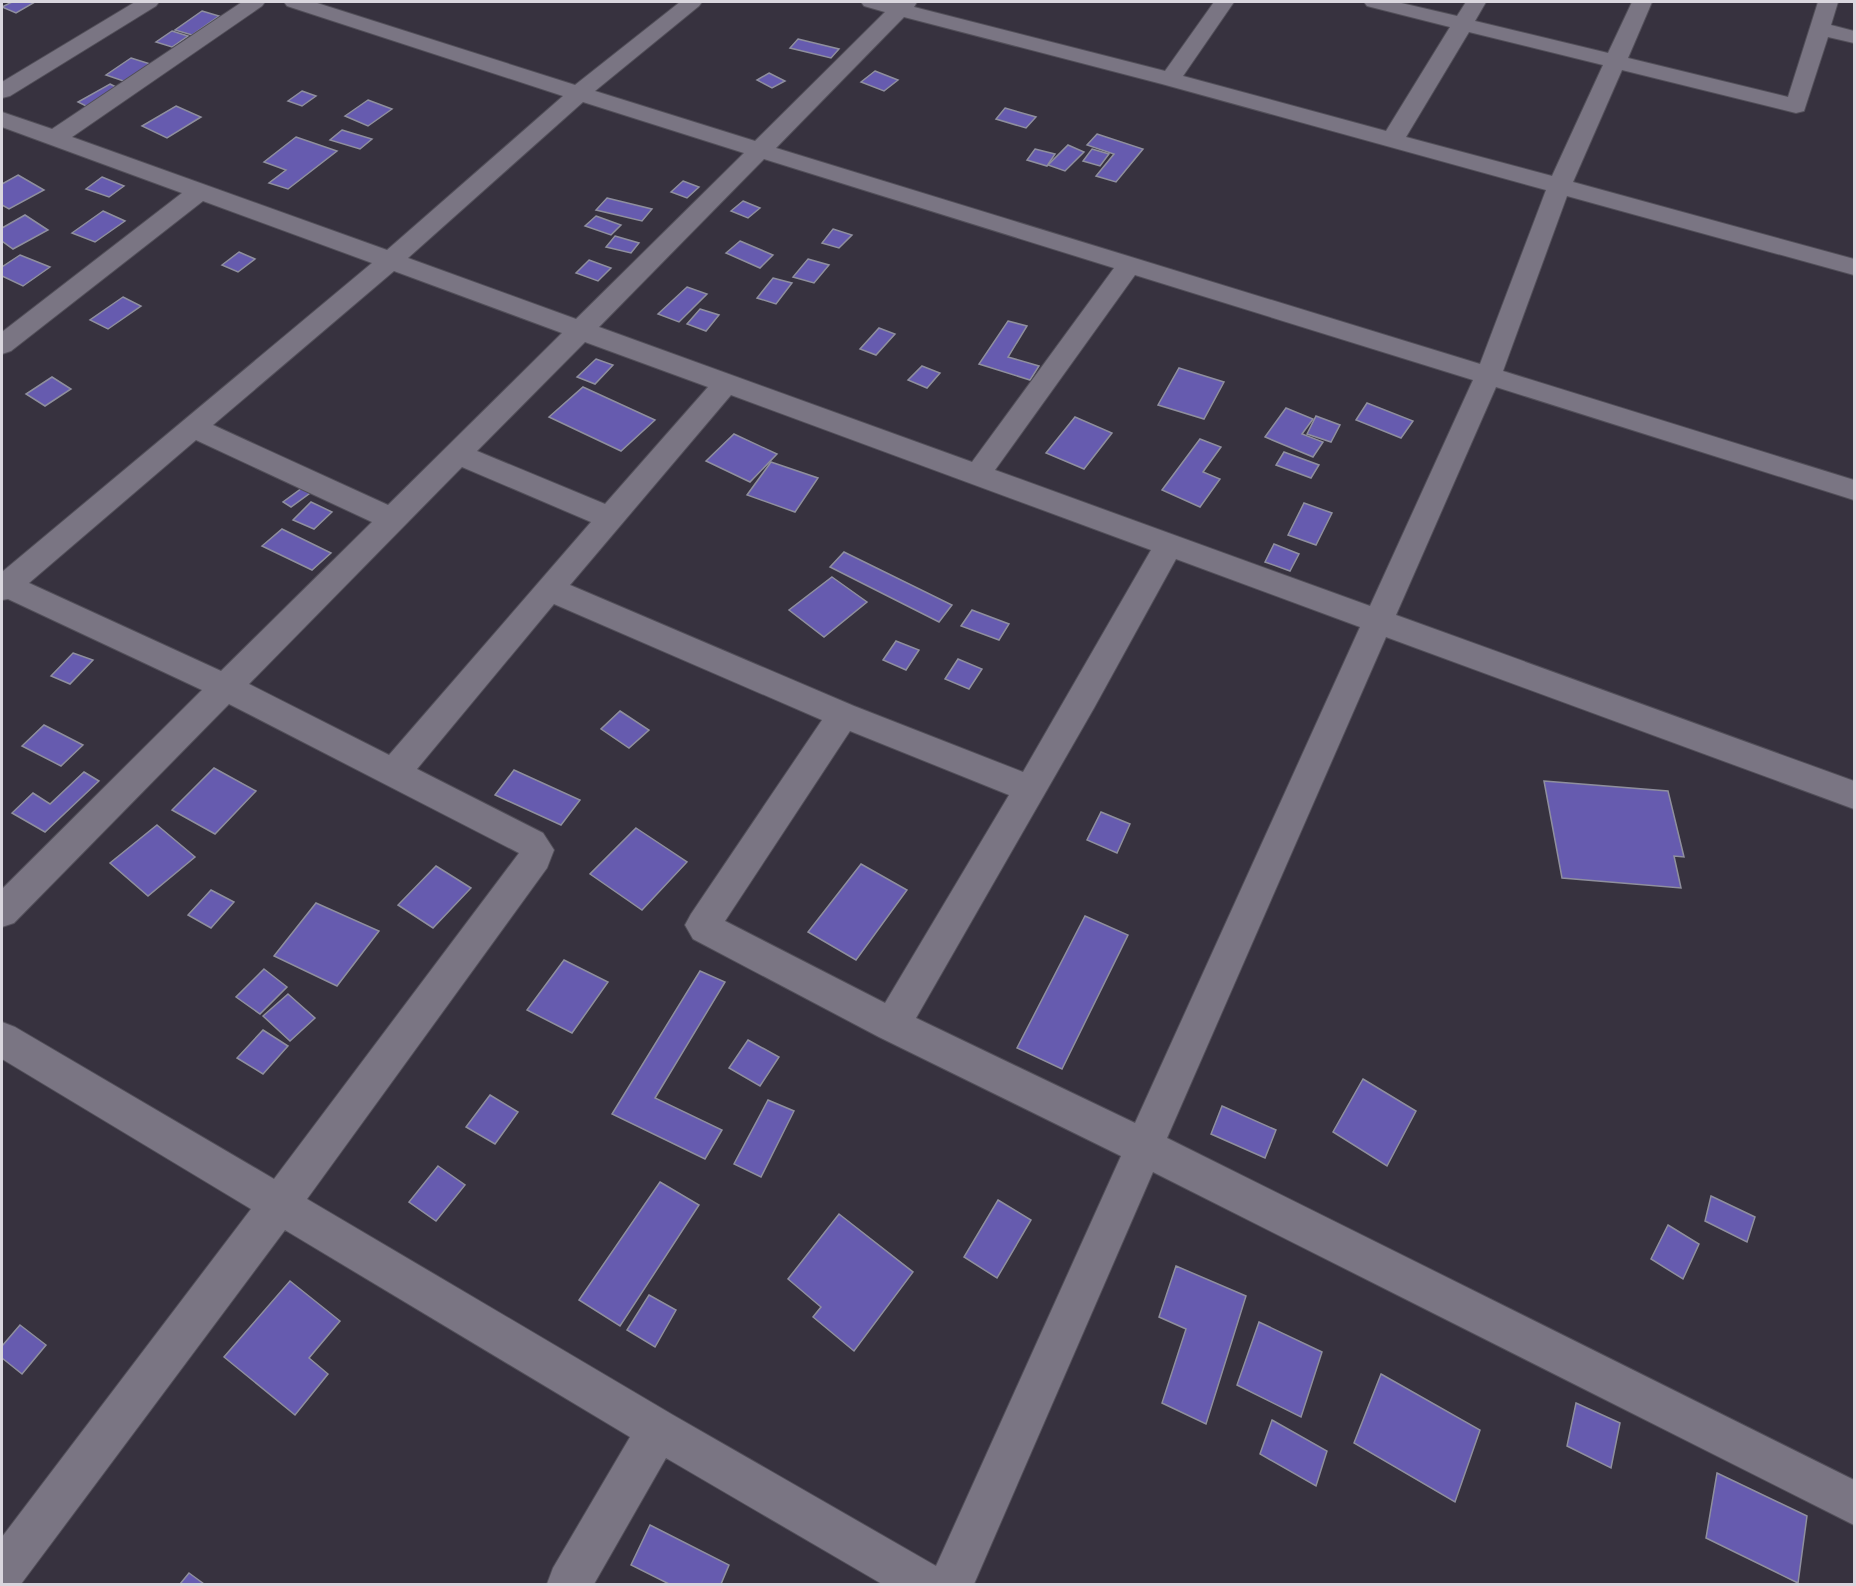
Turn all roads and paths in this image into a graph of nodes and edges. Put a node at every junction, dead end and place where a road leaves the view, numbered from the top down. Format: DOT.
graph roads {
  1 [pos="149,2"];
  2 [pos="255,2"];
  3 [pos="294,2"];
  4 [pos="692,2"];
  5 [pos="872,2"];
  6 [pos="1224,2"];
  7 [pos="1374,2"];
  8 [pos="1476,2"];
  9 [pos="1642,2"];
  10 [pos="1828,2"];
  11 [pos="904,5"];
  12 [pos="1464,24"];
  13 [pos="1821,29"];
  14 [pos="1854,37"];
  15 [pos="1615,61"];
  16 [pos="1170,79"];
  17 [pos="2,91"];
  18 [pos="578,94"];
  19 [pos="2,119"];
  20 [pos="55,138"];
  21 [pos="1392,140"];
  22 [pos="758,151"];
  23 [pos="1559,186"];
  24 [pos="200,191"];
  25 [pos="390,261"];
  26 [pos="1130,264"];
  27 [pos="1854,267"];
  28 [pos="580,330"];
  29 [pos="2,345"];
  30 [pos="1489,374"];
  31 [pos="727,384"];
  32 [pos="193,427"];
  33 [pos="457,454"];
  34 [pos="977,475"];
  35 [pos="1854,490"];
  36 [pos="610,518"];
  37 [pos="392,519"];
  38 [pos="1169,545"];
  39 [pos="3,586"];
  40 [pos="549,589"];
  41 [pos="1378,621"];
  42 [pos="225,687"];
  43 [pos="843,715"];
  44 [pos="394,773"];
  45 [pos="1031,789"];
  46 [pos="1854,795"];
  47 [pos="2,912"];
  48 [pos="892,1024"];
  49 [pos="2,1039"];
  50 [pos="1144,1147"];
  51 [pos="279,1205"];
  52 [pos="658,1430"];
  53 [pos="1854,1503"];
  54 [pos="2,1573"];
  55 [pos="569,1584"];
  56 [pos="924,1584"];
  57 [pos="951,1584"];
  1 -- 17 [label="street"];
  2 -- 20 [label="street"];
  3 -- 18 [label="street"];
  4 -- 18 [label="street"];
  5 -- 11 [label="street"];
  6 -- 16 [label="street"];
  7 -- 12 [label="street"];
  8 -- 12 [label="street"];
  9 -- 15 [label="street"];
  10 -- 13 [label="street"];
  11 -- 16 [label="street"];
  11 -- 22 [label="street"];
  12 -- 15 [label="street"];
  12 -- 21 [label="street"];
  13 -- 14 [label="street"];
  13 -- 15 [label="street"];
  15 -- 23 [label="street"];
  16 -- 21 [label="street"];
  18 -- 22 [label="street"];
  18 -- 25 [label="street"];
  19 -- 20 [label="street"];
  20 -- 24 [label="street"];
  21 -- 23 [label="street"];
  22 -- 26 [label="street"];
  22 -- 28 [label="street"];
  23 -- 27 [label="street"];
  23 -- 30 [label="street"];
  24 -- 25 [label="street"];
  24 -- 29 [label="street"];
  25 -- 28 [label="street"];
  25 -- 32 [label="street"];
  26 -- 30 [label="street"];
  26 -- 34 [label="street"];
  28 -- 31 [label="street"];
  28 -- 33 [label="street"];
  30 -- 35 [label="street"];
  30 -- 41 [label="street"];
  31 -- 34 [label="street"];
  31 -- 36 [label="street"];
  32 -- 37 [label="street"];
  32 -- 39 [label="street"];
  33 -- 36 [label="street"];
  33 -- 37 [label="street"];
  34 -- 38 [label="street"];
  36 -- 40 [label="street"];
  37 -- 42 [label="street"];
  38 -- 41 [label="street"];
  38 -- 45 [label="street"];
  39 -- 42 [label="street"];
  40 -- 43 [label="street"];
  40 -- 44 [label="street"];
  41 -- 46 [label="street"];
  41 -- 50 [label="street"];
  42 -- 44 [label="street"];
  42 -- 47 [label="street"];
  43 -- 45 [label="street"];
  43 -- 48 [label="street"];
  44 -- 51 [label="street"];
  45 -- 48 [label="street"];
  48 -- 50 [label="street"];
  49 -- 51 [label="street"];
  50 -- 53 [label="street"];
  50 -- 57 [label="street"];
  51 -- 52 [label="street"];
  51 -- 54 [label="street"];
  52 -- 55 [label="street"];
  52 -- 56 [label="street"];
}
